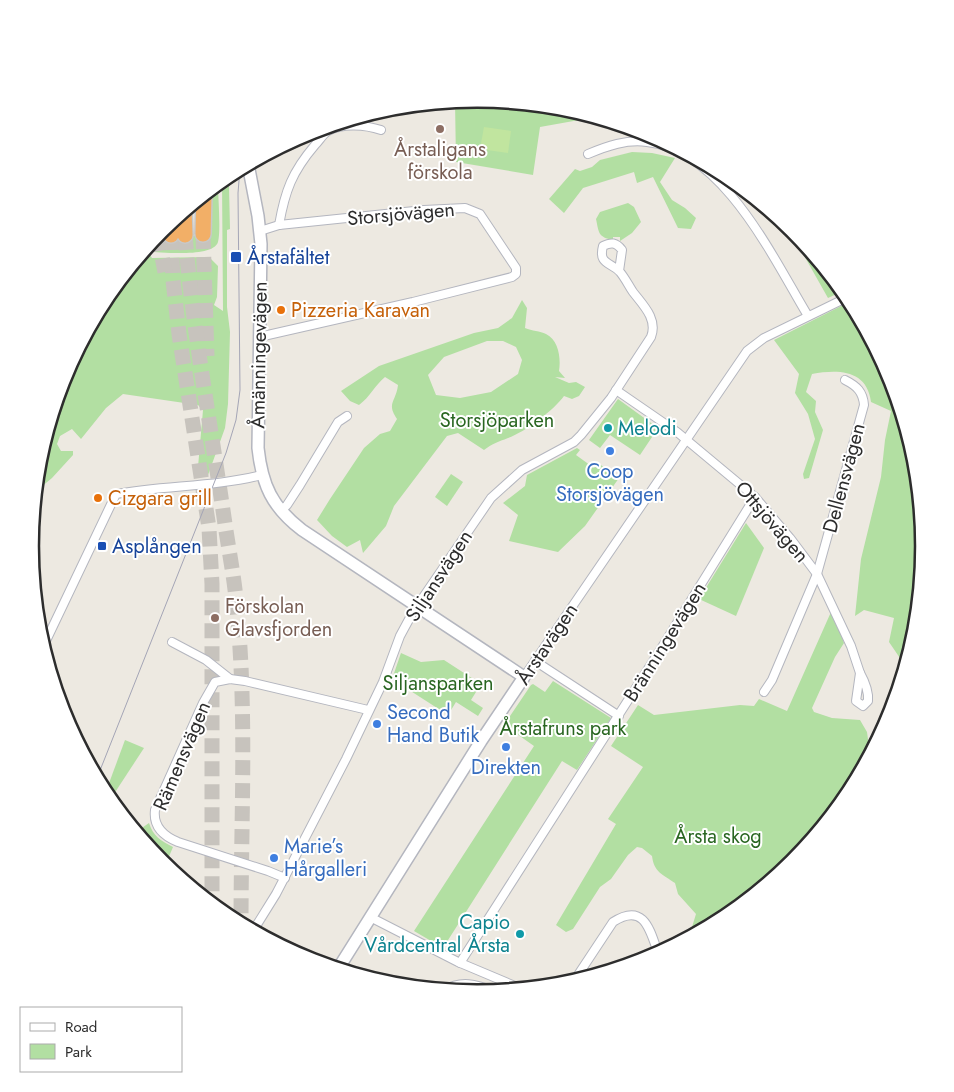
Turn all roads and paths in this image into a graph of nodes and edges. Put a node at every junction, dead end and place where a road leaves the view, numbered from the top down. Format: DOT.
graph roads {
  1 [pos="351,127"];
  2 [pos="380,130"];
  3 [pos="323,136"];
  4 [pos="647,142"];
  5 [pos="588,154"];
  6 [pos="249,172"];
  7 [pos="722,184"];
  8 [pos="204,203"];
  9 [pos="279,225"];
  10 [pos="260,231"];
  11 [pos="203,234"];
  12 [pos="619,271"];
  13 [pos="840,301"];
  14 [pos="808,316"];
  15 [pos="259,337"];
  16 [pos="845,380"];
  17 [pos="616,390"];
  18 [pos="347,416"];
  19 [pos="686,440"];
  20 [pos="262,475"];
  21 [pos="755,496"];
  22 [pos="281,511"];
  23 [pos="817,574"];
  24 [pos="418,606"];
  25 [pos="48,636"];
  26 [pos="172,642"];
  27 [pos="535,661"];
  28 [pos="860,673"];
  29 [pos="524,677"];
  30 [pos="230,679"];
  31 [pos="764,692"];
  32 [pos="368,710"];
  33 [pos="619,716"];
  34 [pos="285,878"];
  35 [pos="370,917"];
  36 [pos="257,925"];
  37 [pos="655,946"];
  38 [pos="341,963"];
  39 [pos="460,963"];
  40 [pos="580,971"];
  41 [pos="507,983"];
  1 -- 2 [label="street"];
  3 -- 9 [label="street"];
  4 -- 5 [label="street"];
  6 -- 10 [label="street, Åmänningevägen"];
  7 -- 14 [label="street"];
  8 -- 11 [label="highway"];
  9 -- 10 [label="street, Storsjövägen"];
  9 -- 15 [label="street, Storsjövägen"];
  10 -- 15 [label="street, Åmänningevägen"];
  12 -- 17 [label="street, Siljansvägen"];
  13 -- 14 [label="street, Årstavägen"];
  14 -- 19 [label="street, Årstavägen"];
  15 -- 20 [label="street, Åmänningevägen"];
  16 -- 23 [label="street, Dellensvägen"];
  17 -- 19 [label="street, Ottsjövägen"];
  17 -- 24 [label="street, Siljansvägen"];
  18 -- 22 [label="street"];
  19 -- 21 [label="street, Ottsjövägen"];
  19 -- 27 [label="street, Årstavägen"];
  20 -- 22 [label="street, Åmänningevägen"];
  20 -- 25 [label="street"];
  21 -- 23 [label="street, Ottsjövägen"];
  21 -- 33 [label="street, Bränningevägen"];
  22 -- 24 [label="street, Åmänningevägen"];
  23 -- 28 [label="street, Ottsjövägen"];
  23 -- 31 [label="street, Dellensvägen"];
  24 -- 29 [label="street, Åmänningevägen"];
  24 -- 32 [label="street, Siljansvägen"];
  26 -- 30 [label="street"];
  27 -- 29 [label="street, Årstavägen"];
  27 -- 33 [label="street"];
  29 -- 35 [label="street, Årstavägen"];
  30 -- 32 [label="street"];
  30 -- 34 [label="street, Rämensvägen"];
  32 -- 34 [label="street, Siljansvägen"];
  33 -- 39 [label="street, Bränningevägen"];
  34 -- 36 [label="street, Siljansvägen"];
  35 -- 38 [label="street, Årstavägen"];
  35 -- 39 [label="street"];
  37 -- 40 [label="street"];
  39 -- 41 [label="street"];
}
